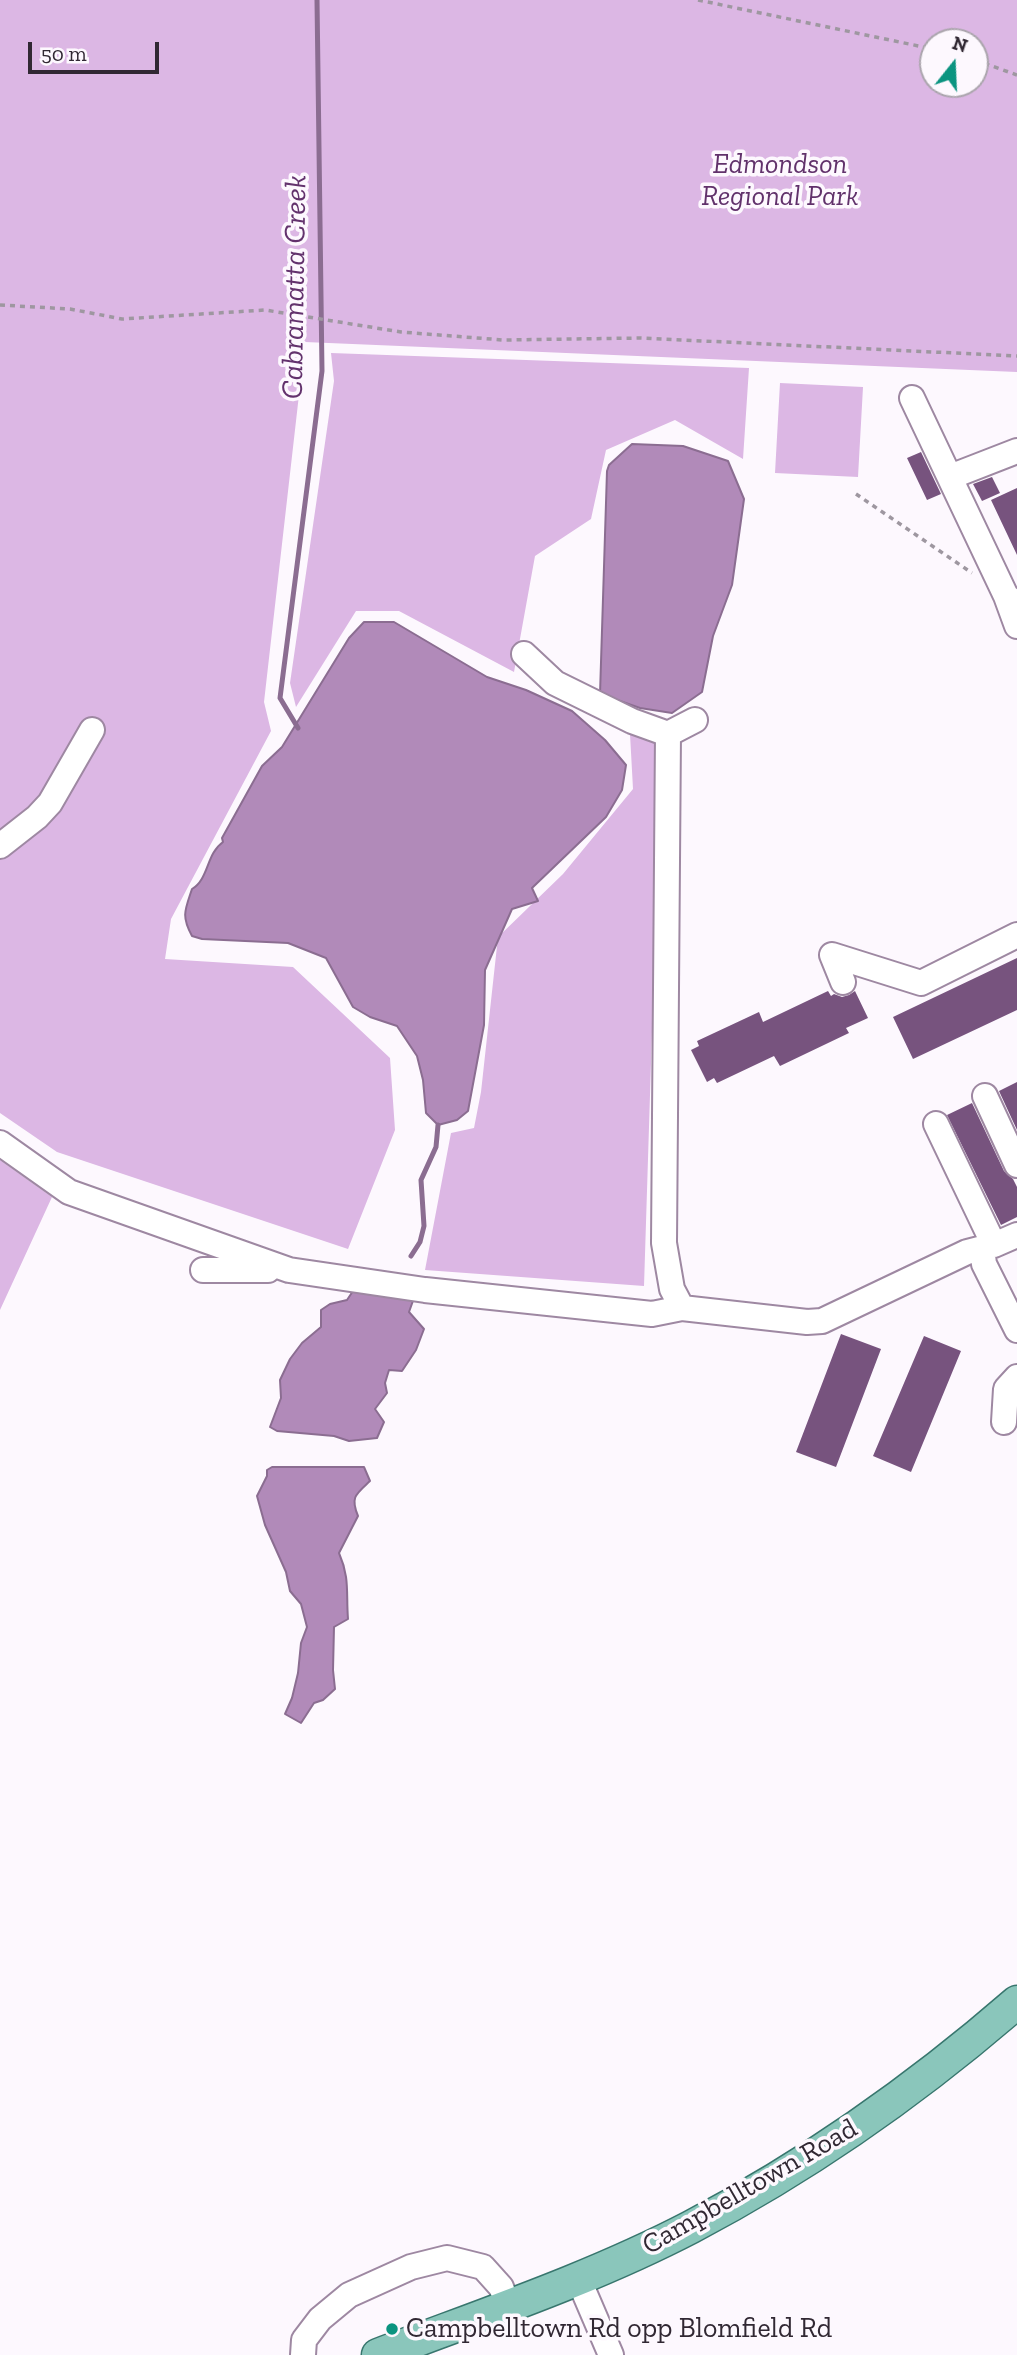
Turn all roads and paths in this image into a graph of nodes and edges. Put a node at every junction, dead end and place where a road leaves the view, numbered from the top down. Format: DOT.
graph roads {
  1 [pos="698,0"];
  2 [pos="919,46"];
  3 [pos="989,65"];
  4 [pos="1017,75"];
  5 [pos="0,305"];
  6 [pos="1017,356"];
  7 [pos="912,398"];
  8 [pos="1017,451"];
  9 [pos="950,477"];
  10 [pos="856,494"];
  11 [pos="1012,600"];
  12 [pos="1017,626"];
  13 [pos="524,654"];
  14 [pos="695,720"];
  15 [pos="92,730"];
  16 [pos="668,734"];
  17 [pos="0,846"];
  18 [pos="1017,935"];
  19 [pos="843,982"];
  20 [pos="985,1096"];
  21 [pos="936,1124"];
  22 [pos="0,1143"];
  23 [pos="1017,1165"];
  24 [pos="1017,1235"];
  25 [pos="988,1247"];
  26 [pos="203,1270"];
  27 [pos="289,1270"];
  28 [pos="682,1308"];
  29 [pos="1017,1329"];
  30 [pos="1017,1377"];
  31 [pos="1004,1422"];
  32 [pos="1017,2002"];
  33 [pos="578,2278"];
  34 [pos="509,2305"];
  35 [pos="303,2355"];
  36 [pos="378,2355"];
  37 [pos="611,2355"];
  1 -- 2 [label="path"];
  3 -- 4 [label="path"];
  5 -- 6 [label="path"];
  7 -- 9 [label="street"];
  8 -- 9 [label="street"];
  9 -- 11 [label="street"];
  10 -- 11 [label="path"];
  11 -- 12 [label="street"];
  13 -- 16 [label="street"];
  14 -- 16 [label="street"];
  15 -- 17 [label="street"];
  16 -- 28 [label="street"];
  18 -- 19 [label="street"];
  20 -- 23 [label="street"];
  21 -- 25 [label="street"];
  22 -- 27 [label="street"];
  24 -- 25 [label="street"];
  25 -- 28 [label="street"];
  25 -- 29 [label="street"];
  26 -- 27 [label="street"];
  27 -- 28 [label="street"];
  30 -- 31 [label="street"];
  32 -- 33 [label="main road, Campbelltown Road"];
  33 -- 34 [label="main road, Campbelltown Road"];
  33 -- 37 [label="street"];
  34 -- 35 [label="street"];
  34 -- 36 [label="main road, Campbelltown Road"];
}
